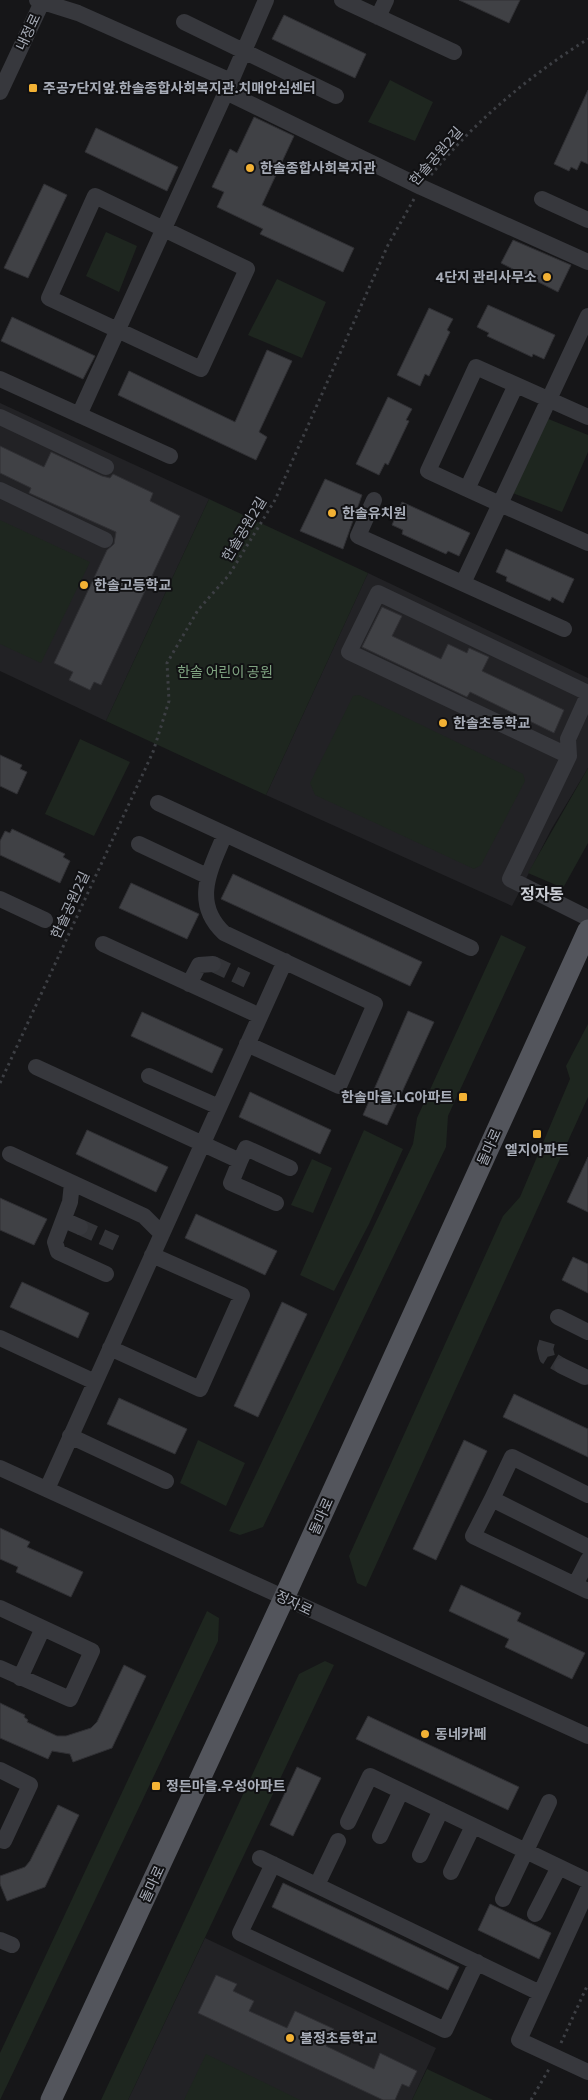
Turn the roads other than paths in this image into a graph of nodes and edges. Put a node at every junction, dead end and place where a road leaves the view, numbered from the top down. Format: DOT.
graph roads {
  1 [pos="266,0"];
  2 [pos="342,0"];
  3 [pos="386,0"];
  4 [pos="41,1"];
  5 [pos="378,17"];
  6 [pos="184,22"];
  7 [pos="244,51"];
  8 [pos="454,52"];
  9 [pos="228,87"];
  10 [pos="0,92"];
  11 [pos="336,96"];
  12 [pos="542,199"];
  13 [pos="588,220"];
  14 [pos="164,228"];
  15 [pos="588,262"];
  16 [pos="588,316"];
  17 [pos="117,331"];
  18 [pos="0,379"];
  19 [pos="516,385"];
  20 [pos="549,400"];
  21 [pos="79,415"];
  22 [pos="0,417"];
  23 [pos="588,417"];
  24 [pos="170,456"];
  25 [pos="106,467"];
  26 [pos="467,489"];
  27 [pos="0,490"];
  28 [pos="374,500"];
  29 [pos="500,504"];
  30 [pos="586,536"];
  31 [pos="105,540"];
  32 [pos="464,583"];
  33 [pos="564,629"];
  34 [pos="588,694"];
  35 [pos="569,756"];
  36 [pos="158,803"];
  37 [pos="226,834"];
  38 [pos="139,844"];
  39 [pos="207,876"];
  40 [pos="0,899"];
  41 [pos="588,918"];
  42 [pos="45,920"];
  43 [pos="588,930"];
  44 [pos="103,944"];
  45 [pos="471,948"];
  46 [pos="285,962"];
  47 [pos="213,964"];
  48 [pos="189,984"];
  49 [pos="260,1016"];
  50 [pos="247,1044"];
  51 [pos="36,1068"];
  52 [pos="149,1076"];
  53 [pos="219,1107"];
  54 [pos="202,1144"];
  55 [pos="10,1154"];
  56 [pos="240,1161"];
  57 [pos="290,1168"];
  58 [pos="72,1183"];
  59 [pos="276,1203"];
  60 [pos="64,1220"];
  61 [pos="80,1227"];
  62 [pos="162,1234"];
  63 [pos="152,1255"];
  64 [pos="106,1274"];
  65 [pos="558,1317"];
  66 [pos="588,1332"];
  67 [pos="0,1338"];
  68 [pos="110,1348"];
  69 [pos="562,1366"];
  70 [pos="587,1377"];
  71 [pos="95,1382"];
  72 [pos="70,1436"];
  73 [pos="0,1468"];
  74 [pos="166,1481"];
  75 [pos="47,1489"];
  76 [pos="588,1495"];
  77 [pos="492,1499"];
  78 [pos="588,1546"];
  79 [pos="588,1560"];
  80 [pos="581,1588"];
  81 [pos="284,1598"];
  82 [pos="0,1608"];
  83 [pos="43,1628"];
  84 [pos="0,1668"];
  85 [pos="20,1678"];
  86 [pos="588,1736"];
  87 [pos="0,1770"];
  88 [pos="401,1791"];
  89 [pos="549,1802"];
  90 [pos="441,1810"];
  91 [pos="348,1822"];
  92 [pos="473,1826"];
  93 [pos="380,1836"];
  94 [pos="0,1839"];
  95 [pos="338,1841"];
  96 [pos="526,1851"];
  97 [pos="420,1856"];
  98 [pos="559,1867"];
  99 [pos="451,1872"];
  100 [pos="588,1881"];
  101 [pos="317,1885"];
  102 [pos="588,1889"];
  103 [pos="503,1899"];
  104 [pos="535,1914"];
  105 [pos="477,1962"];
  106 [pos="540,1993"];
  107 [pos="588,2072"];
  108 [pos="52,2100"];
  1 -- 7 [label="street"];
  2 -- 5 [label="street"];
  3 -- 5 [label="street"];
  4 -- 9 [label="street"];
  4 -- 10 [label="street, 내정로"];
  5 -- 8 [label="street"];
  6 -- 7 [label="street"];
  7 -- 9 [label="street"];
  7 -- 11 [label="street"];
  9 -- 14 [label="street"];
  9 -- 15 [label="street"];
  12 -- 13 [label="street"];
  14 -- 17 [label="street"];
  14 -- 17 [label="street"];
  14 -- 17 [label="street"];
  16 -- 20 [label="street"];
  17 -- 21 [label="street"];
  18 -- 21 [label="street"];
  19 -- 20 [label="street"];
  19 -- 26 [label="street"];
  19 -- 26 [label="street"];
  20 -- 23 [label="street"];
  20 -- 29 [label="street"];
  21 -- 24 [label="street"];
  22 -- 25 [label="street"];
  26 -- 29 [label="street"];
  27 -- 31 [label="street"];
  28 -- 32 [label="street"];
  29 -- 30 [label="street"];
  29 -- 32 [label="street"];
  32 -- 33 [label="street"];
  34 -- 35 [label="street"];
  34 -- 35 [label="street"];
  35 -- 41 [label="street"];
  36 -- 37 [label="street"];
  37 -- 39 [label="street"];
  37 -- 45 [label="street"];
  38 -- 39 [label="street"];
  39 -- 46 [label="street"];
  40 -- 42 [label="street"];
  43 -- 81 [label="main road, 돌마로"];
  44 -- 48 [label="street"];
  46 -- 49 [label="street"];
  46 -- 50 [label="street"];
  47 -- 48 [label="street"];
  48 -- 49 [label="street"];
  49 -- 50 [label="street"];
  50 -- 53 [label="street"];
  51 -- 54 [label="street"];
  52 -- 53 [label="street"];
  53 -- 54 [label="street"];
  54 -- 56 [label="street"];
  54 -- 62 [label="street"];
  55 -- 58 [label="street"];
  56 -- 57 [label="street"];
  56 -- 59 [label="street"];
  58 -- 60 [label="street"];
  58 -- 62 [label="street"];
  60 -- 61 [label="street"];
  60 -- 64 [label="street"];
  62 -- 63 [label="street"];
  63 -- 68 [label="street"];
  63 -- 68 [label="street"];
  65 -- 66 [label="street"];
  67 -- 71 [label="street"];
  68 -- 71 [label="street"];
  69 -- 70 [label="street"];
  71 -- 72 [label="street"];
  72 -- 74 [label="street"];
  72 -- 75 [label="street"];
  73 -- 75 [label="street, 정자로"];
  75 -- 81 [label="street, 정자로"];
  76 -- 77 [label="street"];
  77 -- 78 [label="street"];
  77 -- 80 [label="street"];
  79 -- 80 [label="street"];
  81 -- 86 [label="street, 정자로"];
  81 -- 108 [label="main road, 돌마로"];
  82 -- 83 [label="street"];
  83 -- 85 [label="street"];
  83 -- 85 [label="street"];
  84 -- 85 [label="street"];
  87 -- 94 [label="street"];
  88 -- 90 [label="street"];
  88 -- 91 [label="street"];
  88 -- 93 [label="street"];
  89 -- 96 [label="street"];
  90 -- 92 [label="street"];
  90 -- 97 [label="street"];
  92 -- 96 [label="street"];
  92 -- 99 [label="street"];
  95 -- 101 [label="street"];
  96 -- 98 [label="street"];
  96 -- 103 [label="street"];
  98 -- 100 [label="street"];
  98 -- 104 [label="street"];
  101 -- 105 [label="street"];
  101 -- 105 [label="street"];
  102 -- 106 [label="street"];
  105 -- 106 [label="street"];
  106 -- 107 [label="street"];
}
